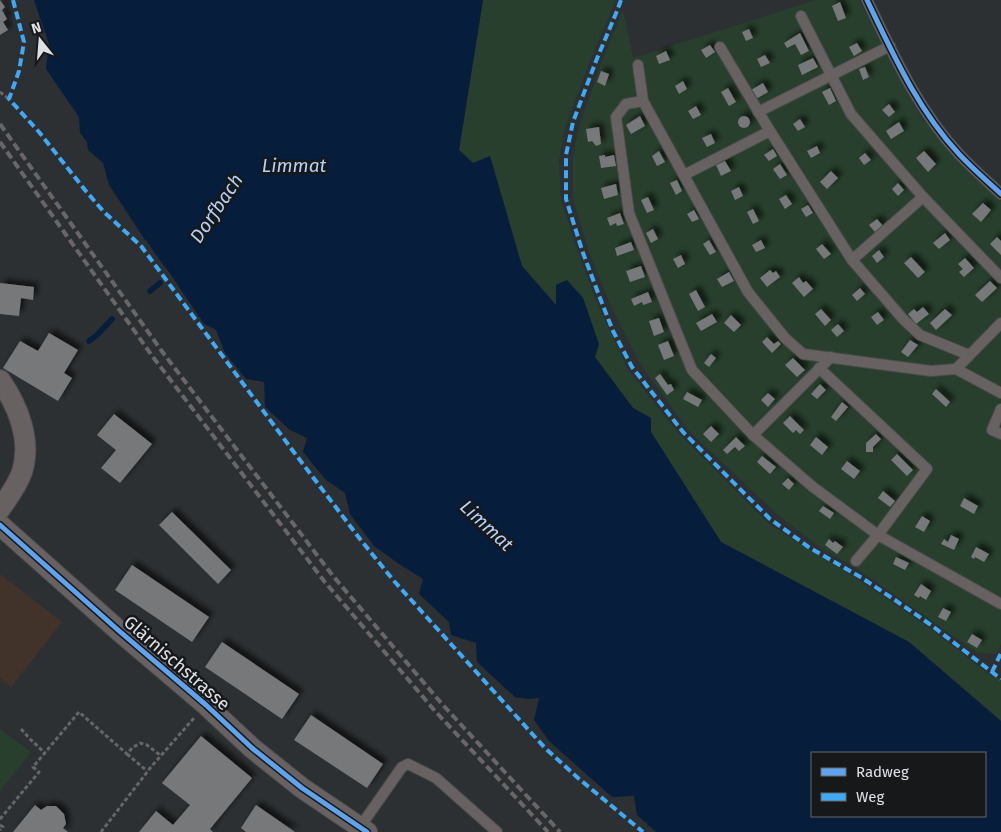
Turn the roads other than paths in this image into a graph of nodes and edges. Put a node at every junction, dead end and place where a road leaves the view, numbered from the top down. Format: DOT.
graph roads {
  1 [pos="867,0"];
  2 [pos="801,16"];
  3 [pos="890,46"];
  4 [pos="720,47"];
  5 [pos="638,65"];
  6 [pos="831,76"];
  7 [pos="642,101"];
  8 [pos="758,112"];
  9 [pos="770,131"];
  10 [pos="684,175"];
  11 [pos="1001,194"];
  12 [pos="923,197"];
  13 [pos="852,260"];
  14 [pos="1001,278"];
  15 [pos="1001,323"];
  16 [pos="969,355"];
  17 [pos="830,357"];
  18 [pos="820,368"];
  19 [pos="956,369"];
  20 [pos="0,380"];
  21 [pos="1001,393"];
  22 [pos="1001,409"];
  23 [pos="1001,434"];
  24 [pos="753,435"];
  25 [pos="0,509"];
  26 [pos="0,525"];
  27 [pos="878,535"];
  28 [pos="856,561"];
  29 [pos="1001,604"];
  30 [pos="361,830"];
  31 [pos="497,832"];
  1 -- 3 [label="lane"];
  2 -- 6 [label="lane"];
  3 -- 6 [label="lane"];
  3 -- 11 [label="lane"];
  4 -- 8 [label="lane"];
  5 -- 7 [label="lane"];
  6 -- 8 [label="lane"];
  6 -- 12 [label="lane"];
  7 -- 10 [label="lane"];
  7 -- 24 [label="lane"];
  8 -- 9 [label="lane"];
  9 -- 10 [label="lane"];
  9 -- 13 [label="lane"];
  10 -- 17 [label="lane"];
  12 -- 13 [label="lane"];
  12 -- 14 [label="lane"];
  13 -- 16 [label="lane"];
  15 -- 16 [label="lane"];
  16 -- 19 [label="lane"];
  17 -- 18 [label="lane"];
  17 -- 19 [label="lane"];
  18 -- 24 [label="lane"];
  18 -- 27 [label="lane"];
  19 -- 21 [label="lane"];
  20 -- 25 [label="street"];
  22 -- 23 [label="lane"];
  24 -- 27 [label="lane"];
  26 -- 30 [label="street, Glärnischstrasse"];
  27 -- 28 [label="lane"];
  27 -- 29 [label="lane"];
  30 -- 31 [label="lane"];
}
